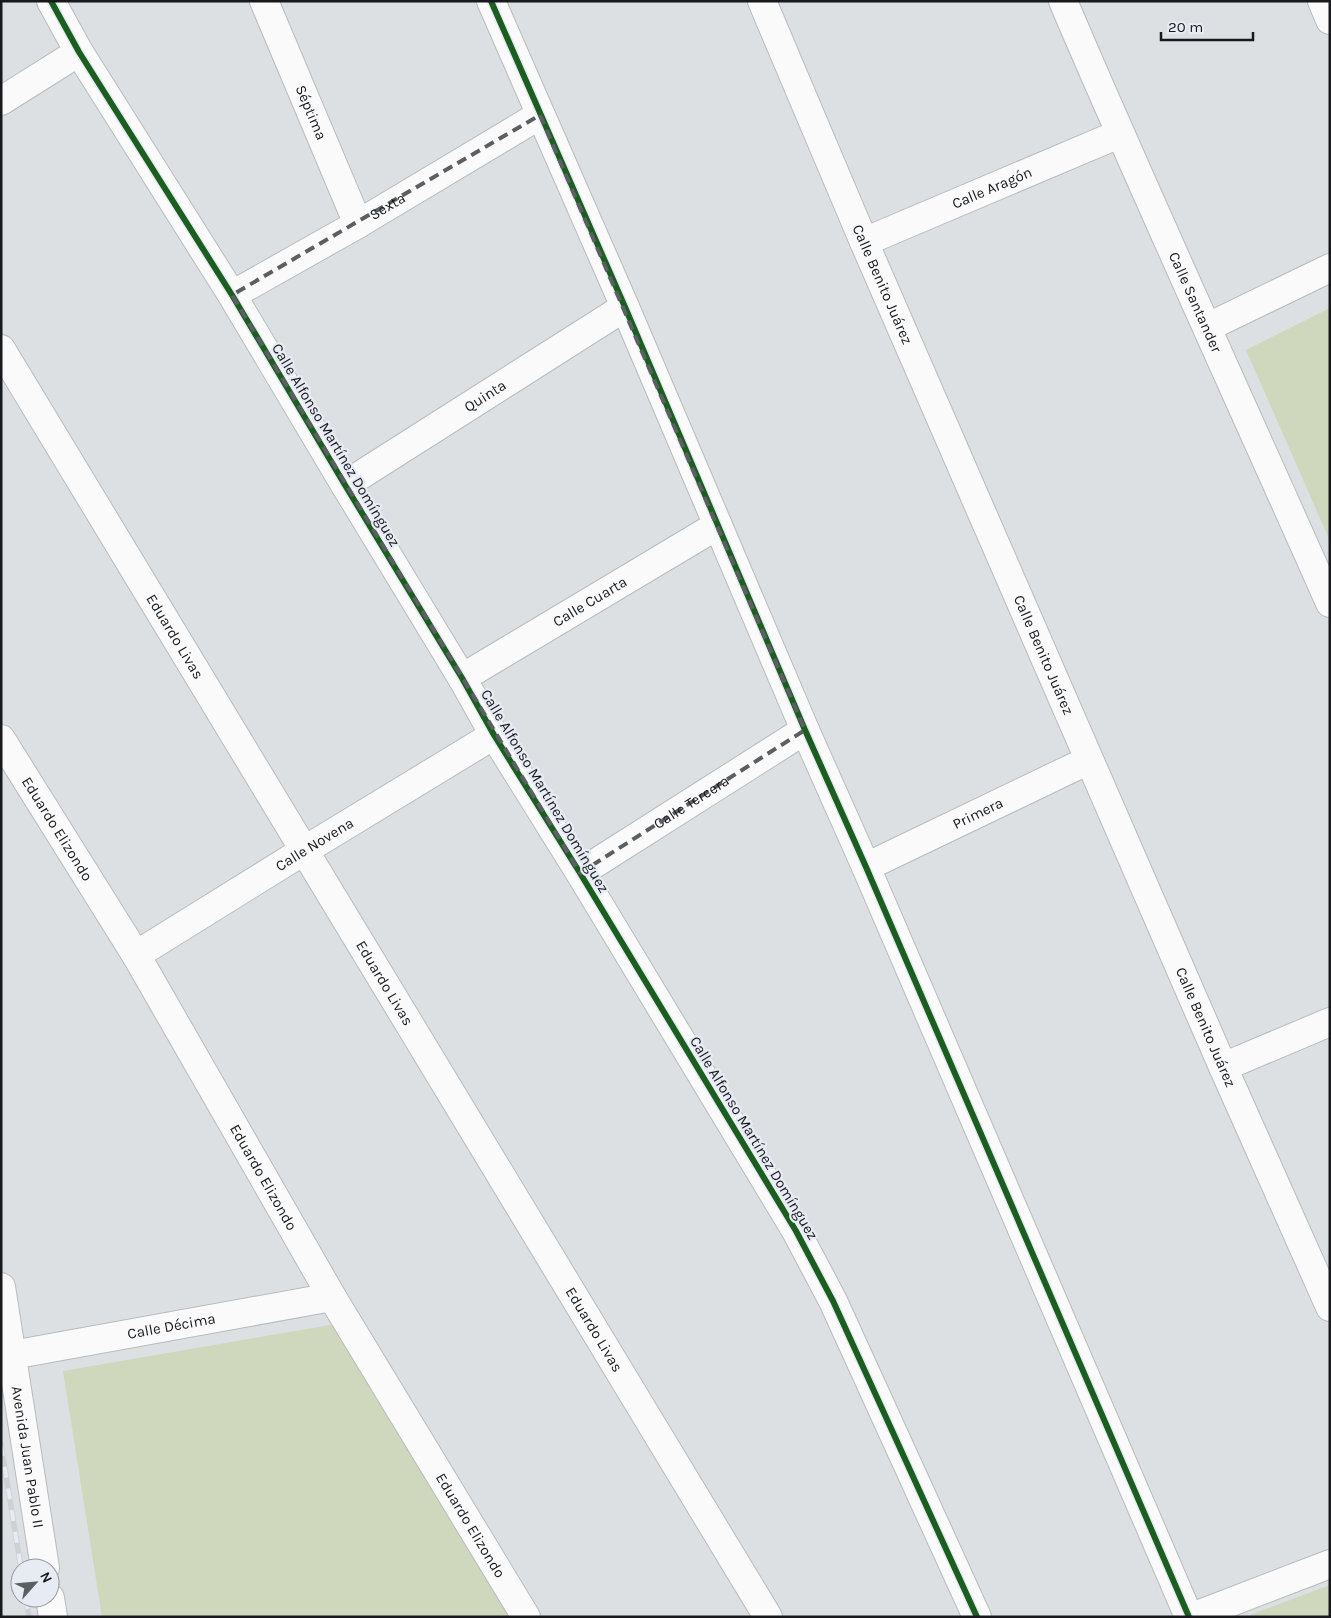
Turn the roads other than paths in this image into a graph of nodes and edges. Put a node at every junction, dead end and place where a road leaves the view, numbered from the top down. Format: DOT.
graph roads {
  1 [pos="51,1"];
  2 [pos="264,1"];
  3 [pos="491,1"];
  4 [pos="762,1"];
  5 [pos="1063,1"];
  6 [pos="1322,1"];
  7 [pos="1330,20"];
  8 [pos="79,52"];
  9 [pos="1,101"];
  10 [pos="540,115"];
  11 [pos="1119,134"];
  12 [pos="358,224"];
  13 [pos="864,242"];
  14 [pos="1330,268"];
  15 [pos="232,295"];
  16 [pos="625,307"];
  17 [pos="1208,327"];
  18 [pos="1,349"];
  19 [pos="345,485"];
  20 [pos="718,524"];
  21 [pos="1330,603"];
  22 [pos="462,678"];
  23 [pos="805,730"];
  24 [pos="494,735"];
  25 [pos="1,739"];
  26 [pos="1089,760"];
  27 [pos="305,850"];
  28 [pos="866,867"];
  29 [pos="580,873"];
  30 [pos="136,955"];
  31 [pos="1330,1022"];
  32 [pos="1223,1067"];
  33 [pos="1,1287"];
  34 [pos="332,1297"];
  35 [pos="1330,1307"];
  36 [pos="12,1355"];
  37 [pos="43,1558"];
  38 [pos="1330,1564"];
  39 [pos="526,1617"];
  40 [pos="768,1617"];
  41 [pos="977,1617"];
  42 [pos="1190,1617"];
  1 -- 8 [label="street, Calle Alfonso Martínez Domínguez"];
  2 -- 12 [label="street, Séptima"];
  3 -- 10 [label="street"];
  4 -- 13 [label="street, Calle Benito Juárez"];
  5 -- 11 [label="street, Calle Santander"];
  6 -- 7 [label="street"];
  8 -- 9 [label="street"];
  8 -- 15 [label="street, Calle Alfonso Martínez Domínguez"];
  10 -- 12 [label="street, Sexta"];
  10 -- 16 [label="street"];
  11 -- 13 [label="street, Calle Aragón"];
  11 -- 17 [label="street, Calle Santander"];
  12 -- 15 [label="street, Sexta"];
  13 -- 26 [label="street, Calle Benito Juárez"];
  14 -- 17 [label="street"];
  15 -- 19 [label="street, Calle Alfonso Martínez Domínguez"];
  16 -- 19 [label="street, Quinta"];
  16 -- 20 [label="street"];
  17 -- 21 [label="street, Calle Santander"];
  18 -- 27 [label="street, Eduardo Livas"];
  19 -- 22 [label="street, Calle Alfonso Martínez Domínguez"];
  20 -- 22 [label="street, Calle Cuarta"];
  20 -- 23 [label="street"];
  22 -- 24 [label="street, Calle Alfonso Martínez Domínguez"];
  23 -- 28 [label="street"];
  23 -- 29 [label="street, Calle Tercera"];
  24 -- 27 [label="street, Calle Novena"];
  24 -- 29 [label="street, Calle Alfonso Martínez Domínguez"];
  25 -- 30 [label="street, Eduardo Elizondo"];
  26 -- 28 [label="street, Primera"];
  26 -- 32 [label="street, Calle Benito Juárez"];
  27 -- 30 [label="street, Calle Novena"];
  27 -- 40 [label="street, Eduardo Livas"];
  28 -- 42 [label="street"];
  29 -- 41 [label="street, Calle Alfonso Martínez Domínguez"];
  30 -- 34 [label="street, Eduardo Elizondo"];
  31 -- 32 [label="street"];
  32 -- 35 [label="street, Calle Benito Juárez"];
  33 -- 36 [label="street, Avenida Juan Pablo II"];
  34 -- 36 [label="street, Calle Décima"];
  34 -- 39 [label="street, Eduardo Elizondo"];
  36 -- 37 [label="street, Avenida Juan Pablo II"];
  38 -- 42 [label="street"];
}
